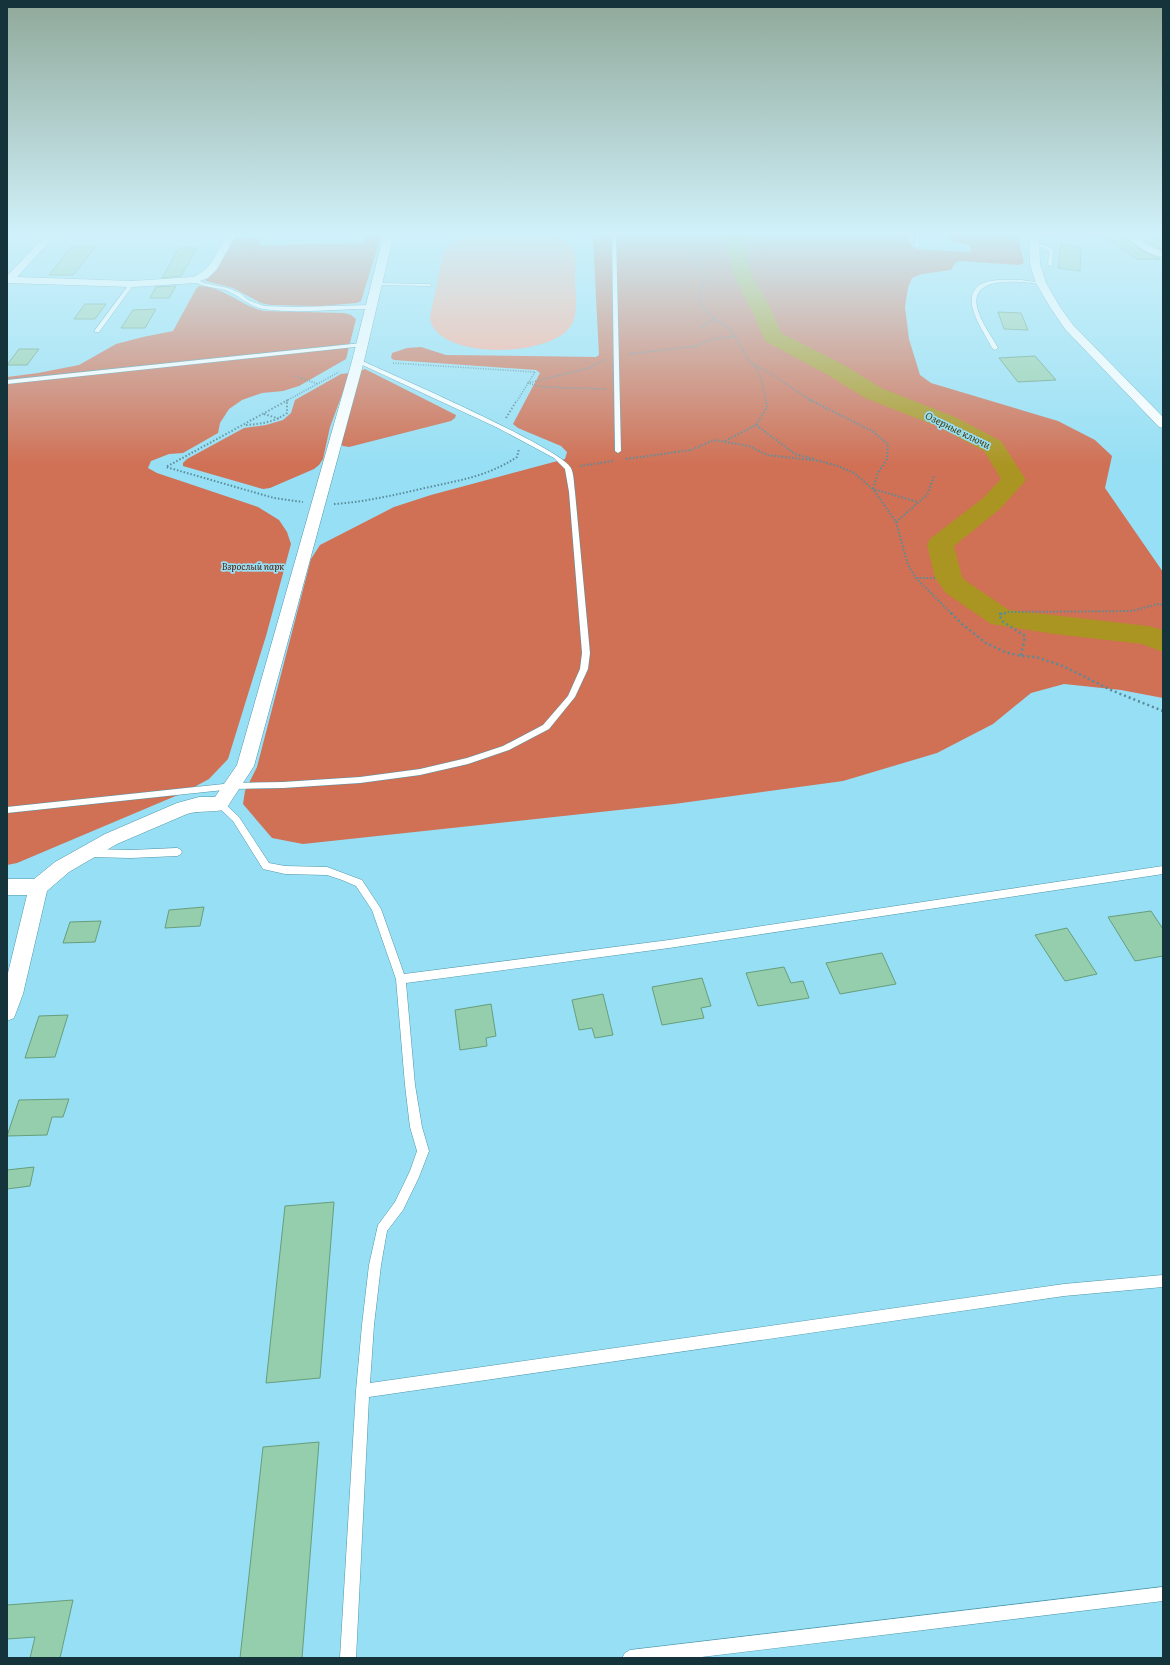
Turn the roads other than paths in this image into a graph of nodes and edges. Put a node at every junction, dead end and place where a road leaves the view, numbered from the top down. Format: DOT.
graph roads {
  1 [pos="112,311"];
  2 [pos="369,311"];
  3 [pos="615,311"];
  4 [pos="977,311"];
  5 [pos="1058,311"];
  6 [pos="97,331"];
  7 [pos="362,345"];
  8 [pos="995,348"];
  9 [pos="358,361"];
  10 [pos="7,382"];
  11 [pos="1163,424"];
  12 [pos="618,451"];
  13 [pos="233,786"];
  14 [pos="220,804"];
  15 [pos="7,810"];
  16 [pos="176,852"];
  17 [pos="84,853"];
  18 [pos="1163,870"];
  19 [pos="7,887"];
  20 [pos="38,887"];
  21 [pos="401,979"];
  22 [pos="7,1012"];
  23 [pos="1163,1281"];
  24 [pos="363,1391"];
  25 [pos="1163,1594"];
  26 [pos="348,1658"];
  27 [pos="630,1658"];
  1 -- 6 [label="lane"];
  2 -- 7 [label="street"];
  3 -- 12 [label="lane"];
  4 -- 8 [label="lane"];
  5 -- 11 [label="street"];
  7 -- 9 [label="street"];
  7 -- 10 [label="lane"];
  9 -- 13 [label="street"];
  9 -- 13 [label="lane"];
  13 -- 14 [label="street"];
  13 -- 15 [label="lane"];
  14 -- 17 [label="street"];
  14 -- 21 [label="lane"];
  16 -- 17 [label="lane"];
  17 -- 20 [label="street"];
  18 -- 21 [label="lane"];
  19 -- 20 [label="street"];
  20 -- 22 [label="street"];
  21 -- 24 [label="lane"];
  23 -- 24 [label="lane"];
  24 -- 26 [label="lane"];
  25 -- 27 [label="lane"];
}
